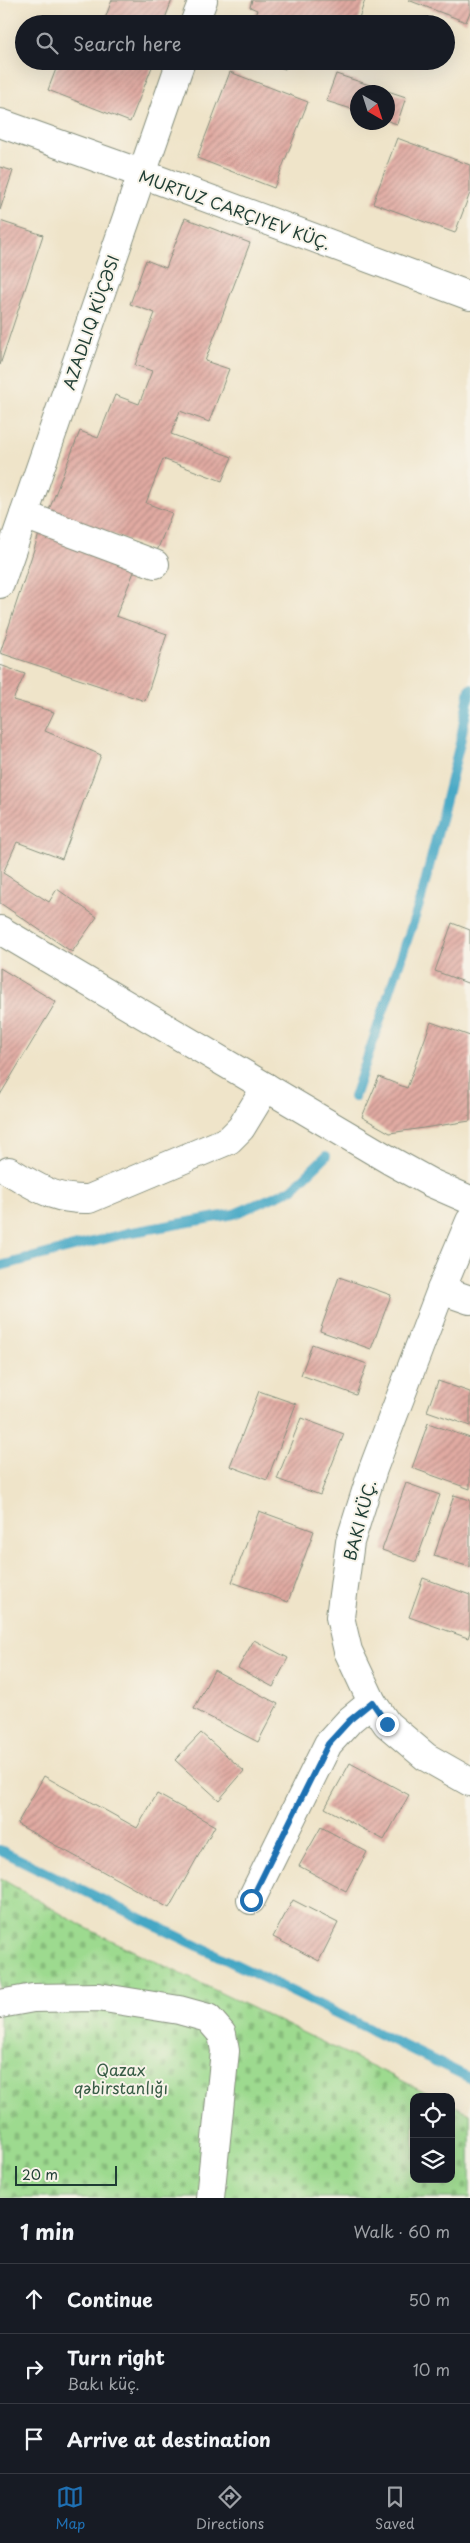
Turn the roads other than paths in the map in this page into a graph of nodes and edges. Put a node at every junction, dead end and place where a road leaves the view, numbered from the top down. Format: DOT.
graph roads {
  1 [pos="203,0"];
  2 [pos="197,15"];
  3 [pos="178,70"];
  4 [pos="0,123"];
  5 [pos="140,173"];
  6 [pos="470,296"];
  7 [pos="24,515"];
  8 [pos="155,564"];
  9 [pos="0,584"];
  10 [pos="0,930"];
  11 [pos="266,1087"];
  12 [pos="9,1171"];
  13 [pos="470,1200"];
  14 [pos="470,1220"];
  15 [pos="441,1290"];
  16 [pos="470,1300"];
  17 [pos="372,1702"];
  18 [pos="470,1782"];
  19 [pos="251,1900"];
  20 [pos="0,2004"];
  21 [pos="210,2198"];
  1 -- 2 [label="street"];
  3 -- 5 [label="street"];
  4 -- 5 [label="street"];
  5 -- 6 [label="street"];
  5 -- 7 [label="street"];
  7 -- 8 [label="street"];
  7 -- 9 [label="street"];
  10 -- 11 [label="street"];
  11 -- 12 [label="street"];
  11 -- 13 [label="street"];
  14 -- 15 [label="street"];
  15 -- 16 [label="street"];
  15 -- 17 [label="street"];
  17 -- 18 [label="street"];
  17 -- 19 [label="street"];
  20 -- 21 [label="street"];
}
